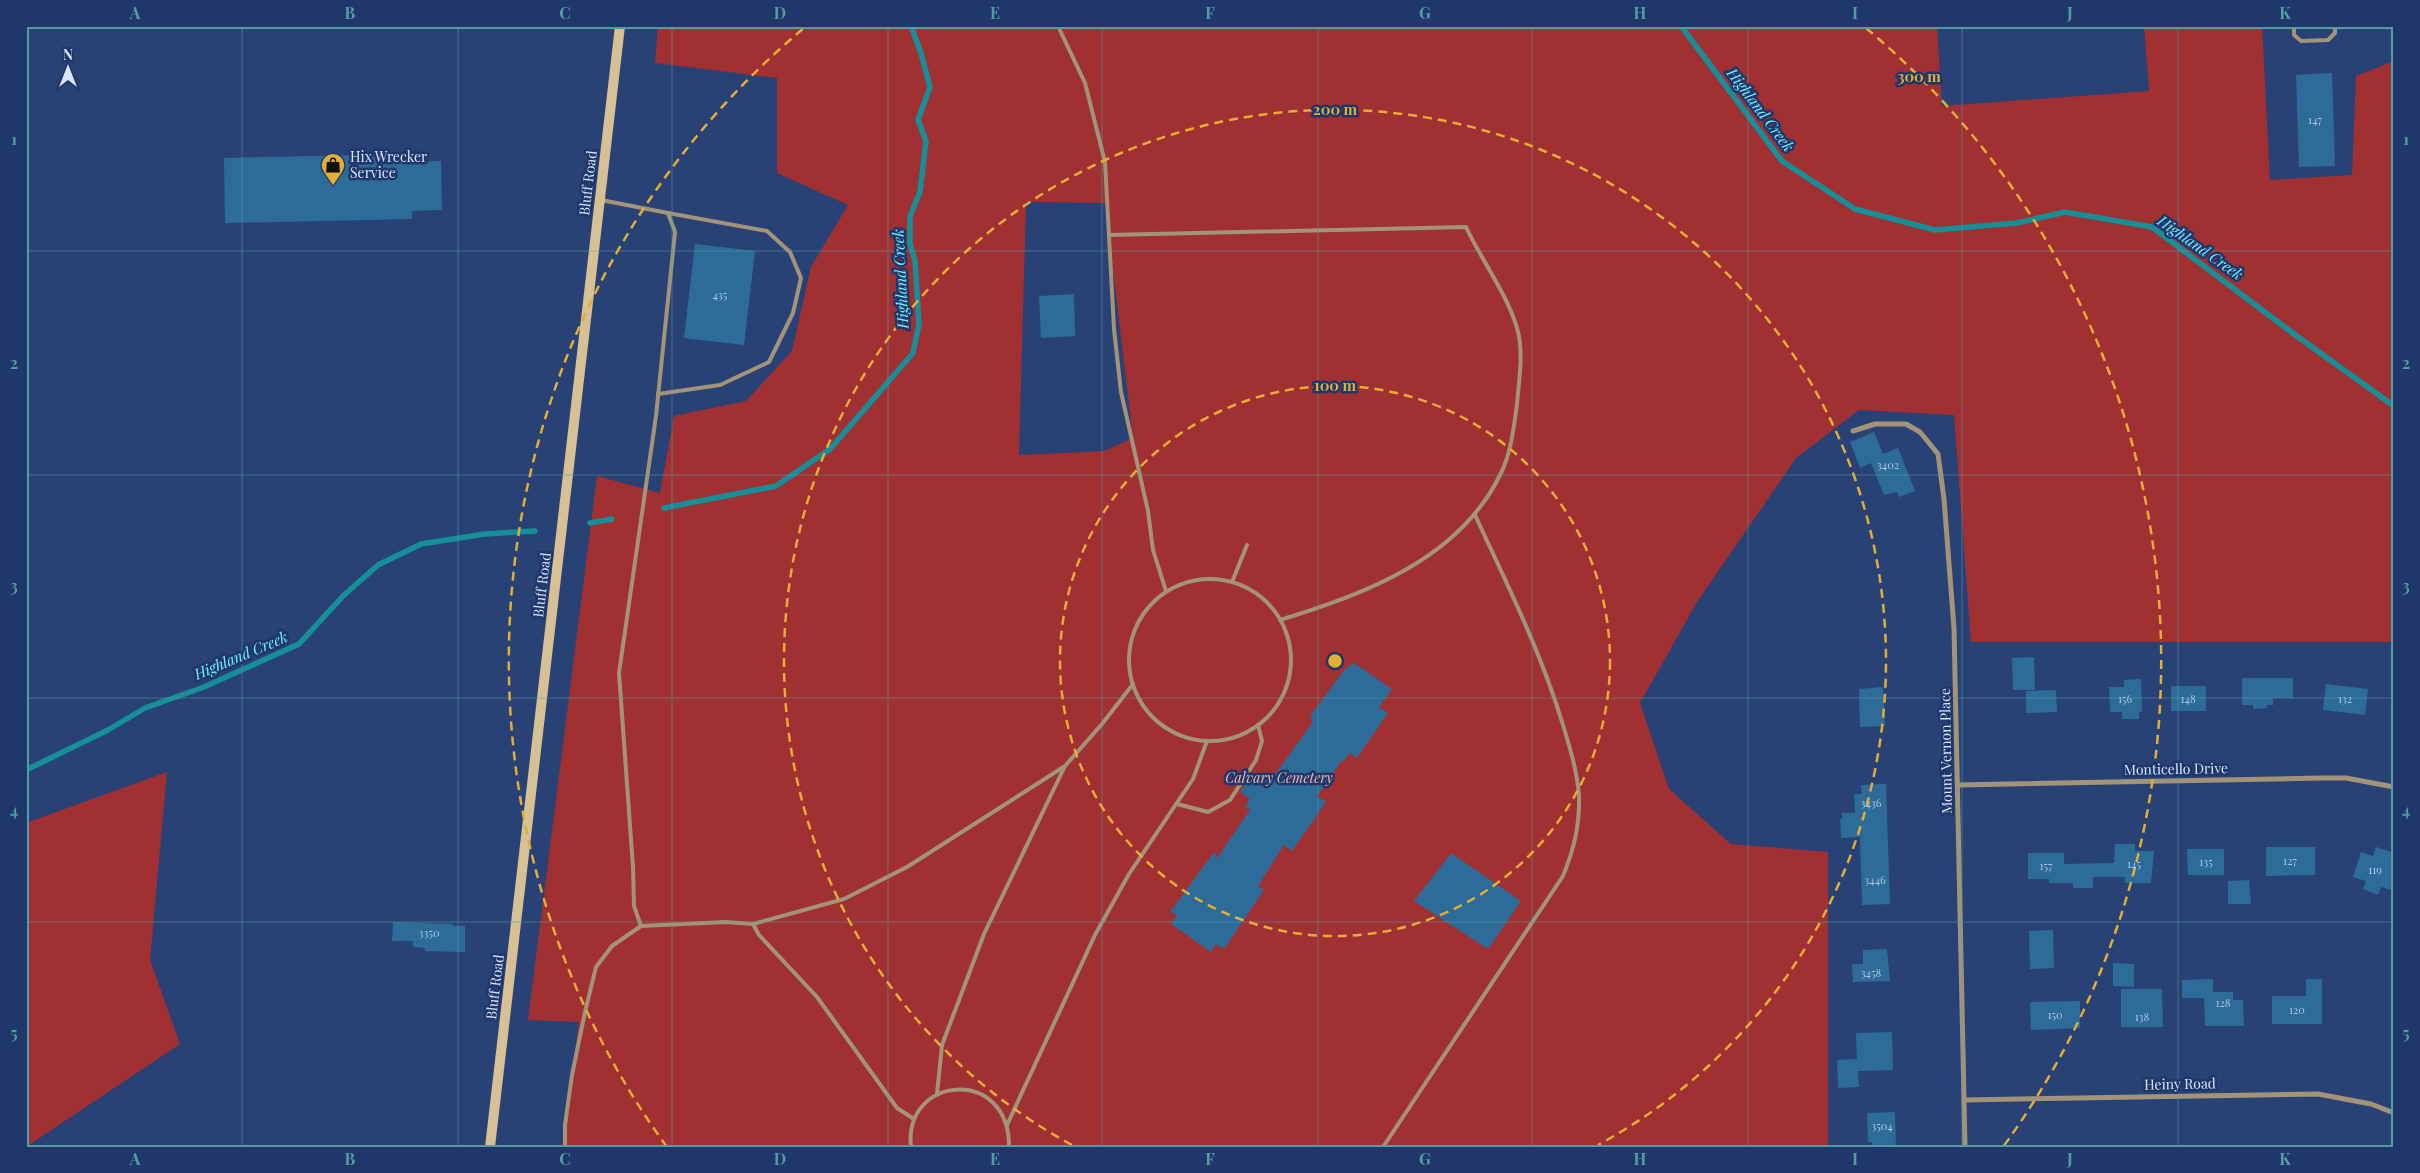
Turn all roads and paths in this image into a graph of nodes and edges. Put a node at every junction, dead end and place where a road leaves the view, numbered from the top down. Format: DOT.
graph roads {
  1 [pos="620,26"];
  2 [pos="1058,26"];
  3 [pos="2294,26"];
  4 [pos="2335,26"];
  5 [pos="600,200"];
  6 [pos="668,213"];
  7 [pos="1109,235"];
  8 [pos="658,394"];
  9 [pos="1853,431"];
  10 [pos="1475,515"];
  11 [pos="1247,545"];
  12 [pos="1232,582"];
  13 [pos="1166,591"];
  14 [pos="1280,620"];
  15 [pos="1133,684"];
  16 [pos="1258,725"];
  17 [pos="1208,741"];
  18 [pos="1065,766"];
  19 [pos="1958,785"];
  20 [pos="2394,787"];
  21 [pos="1177,804"];
  22 [pos="753,924"];
  23 [pos="641,926"];
  24 [pos="937,1094"];
  25 [pos="1964,1100"];
  26 [pos="2394,1113"];
  27 [pos="914,1119"];
  28 [pos="1007,1124"];
  29 [pos="490,1147"];
  30 [pos="565,1147"];
  31 [pos="911,1147"];
  32 [pos="1009,1147"];
  33 [pos="1383,1147"];
  34 [pos="1480,1147"];
  35 [pos="1488,1147"];
  36 [pos="1965,1147"];
  1 -- 5 [label="main road, Bluff Road"];
  2 -- 7 [label="lane"];
  3 -- 4 [label="lane"];
  5 -- 6 [label="lane"];
  5 -- 29 [label="main road, Bluff Road"];
  6 -- 8 [label="lane"];
  6 -- 8 [label="lane"];
  7 -- 10 [label="lane"];
  7 -- 13 [label="lane"];
  8 -- 23 [label="lane"];
  9 -- 19 [label="street, Mount Vernon Place"];
  10 -- 14 [label="lane"];
  10 -- 33 [label="lane"];
  11 -- 12 [label="lane"];
  12 -- 13 [label="lane"];
  12 -- 14 [label="lane"];
  13 -- 15 [label="lane"];
  14 -- 16 [label="lane"];
  15 -- 17 [label="lane"];
  15 -- 18 [label="lane"];
  16 -- 17 [label="lane"];
  16 -- 21 [label="lane"];
  17 -- 21 [label="lane"];
  18 -- 22 [label="lane"];
  18 -- 24 [label="lane"];
  19 -- 20 [label="street, Monticello Drive"];
  19 -- 25 [label="street, Mount Vernon Place"];
  21 -- 28 [label="lane"];
  22 -- 23 [label="lane"];
  22 -- 27 [label="lane"];
  23 -- 30 [label="lane"];
  24 -- 27 [label="lane"];
  24 -- 28 [label="lane"];
  25 -- 26 [label="street, Heiny Road"];
  25 -- 36 [label="street, Mount Vernon Place"];
  27 -- 31 [label="lane"];
  28 -- 32 [label="lane"];
  34 -- 35 [label="lane"];
}
